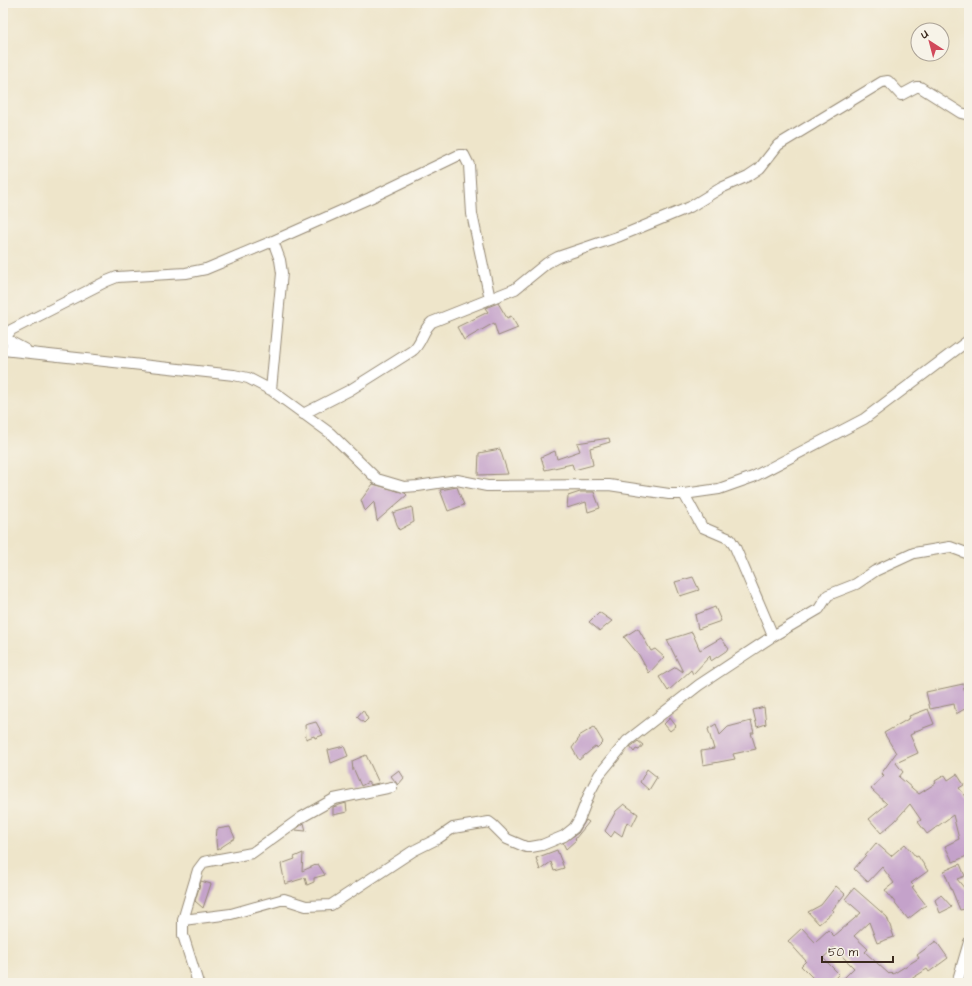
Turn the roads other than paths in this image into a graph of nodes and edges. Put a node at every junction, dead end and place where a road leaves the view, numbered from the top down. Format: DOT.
graph roads {
  1 [pos="969,114"];
  2 [pos="273,241"];
  3 [pos="490,299"];
  4 [pos="969,340"];
  5 [pos="3,350"];
  6 [pos="32,353"];
  7 [pos="271,390"];
  8 [pos="303,414"];
  9 [pos="684,494"];
  10 [pos="969,554"];
  11 [pos="773,636"];
  12 [pos="392,787"];
  13 [pos="183,920"];
  14 [pos="969,942"];
  15 [pos="198,983"];
  16 [pos="957,983"];
  1 -- 3 [label="street"];
  2 -- 3 [label="street"];
  2 -- 6 [label="street"];
  2 -- 7 [label="street"];
  3 -- 8 [label="street"];
  4 -- 9 [label="street"];
  5 -- 6 [label="street"];
  6 -- 7 [label="street"];
  7 -- 8 [label="street"];
  8 -- 9 [label="street"];
  9 -- 11 [label="street"];
  10 -- 11 [label="street"];
  11 -- 13 [label="street"];
  12 -- 13 [label="street"];
  13 -- 15 [label="street"];
  14 -- 16 [label="street"];
}
